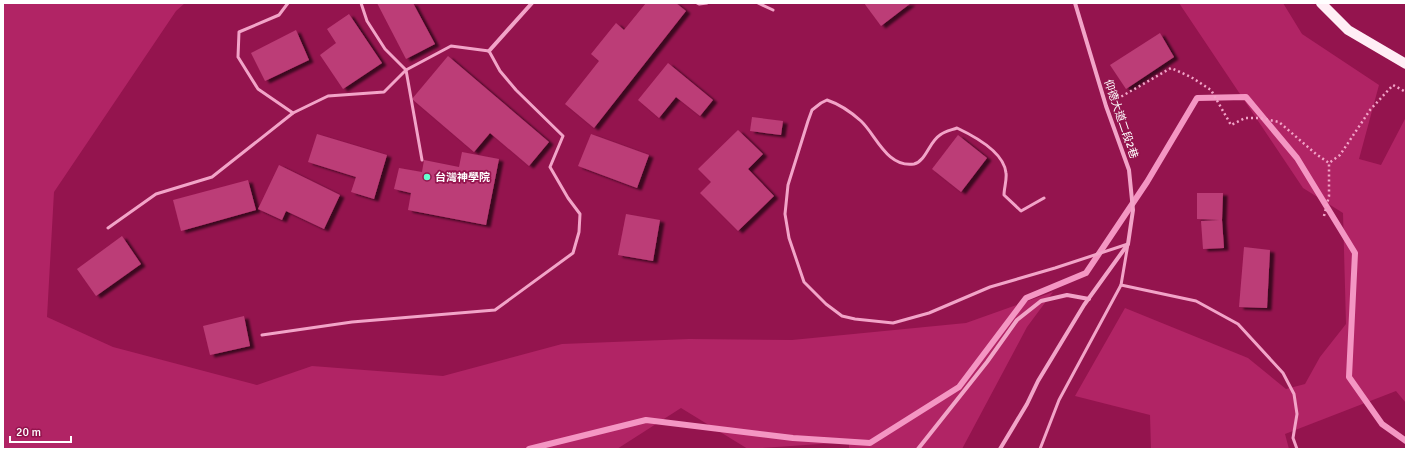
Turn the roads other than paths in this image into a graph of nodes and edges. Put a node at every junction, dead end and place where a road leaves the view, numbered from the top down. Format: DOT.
graph roads {
  1 [pos="288,3"];
  2 [pos="361,3"];
  3 [pos="532,3"];
  4 [pos="697,3"];
  5 [pos="707,3"];
  6 [pos="758,3"];
  7 [pos="1075,3"];
  8 [pos="1320,3"];
  9 [pos="773,10"];
  10 [pos="489,51"];
  11 [pos="1406,64"];
  12 [pos="406,70"];
  13 [pos="293,113"];
  14 [pos="422,160"];
  15 [pos="1044,198"];
  16 [pos="108,228"];
  17 [pos="1128,244"];
  18 [pos="1121,285"];
  19 [pos="1089,299"];
  20 [pos="262,335"];
  21 [pos="918,449"];
  22 [pos="1000,449"];
  23 [pos="1040,449"];
  24 [pos="1297,449"];
  1 -- 13 [label="lane"];
  2 -- 12 [label="lane"];
  3 -- 10 [label="street"];
  4 -- 5 [label="lane"];
  6 -- 9 [label="lane"];
  7 -- 17 [label="street, 仰德大道二段2巷"];
  8 -- 11 [label="main road"];
  10 -- 12 [label="lane"];
  10 -- 20 [label="lane"];
  12 -- 13 [label="lane"];
  12 -- 14 [label="lane"];
  13 -- 16 [label="lane"];
  15 -- 17 [label="lane"];
  17 -- 18 [label="lane"];
  17 -- 19 [label="street"];
  18 -- 23 [label="lane"];
  18 -- 24 [label="lane"];
  19 -- 21 [label="street"];
  19 -- 22 [label="street"];
}
